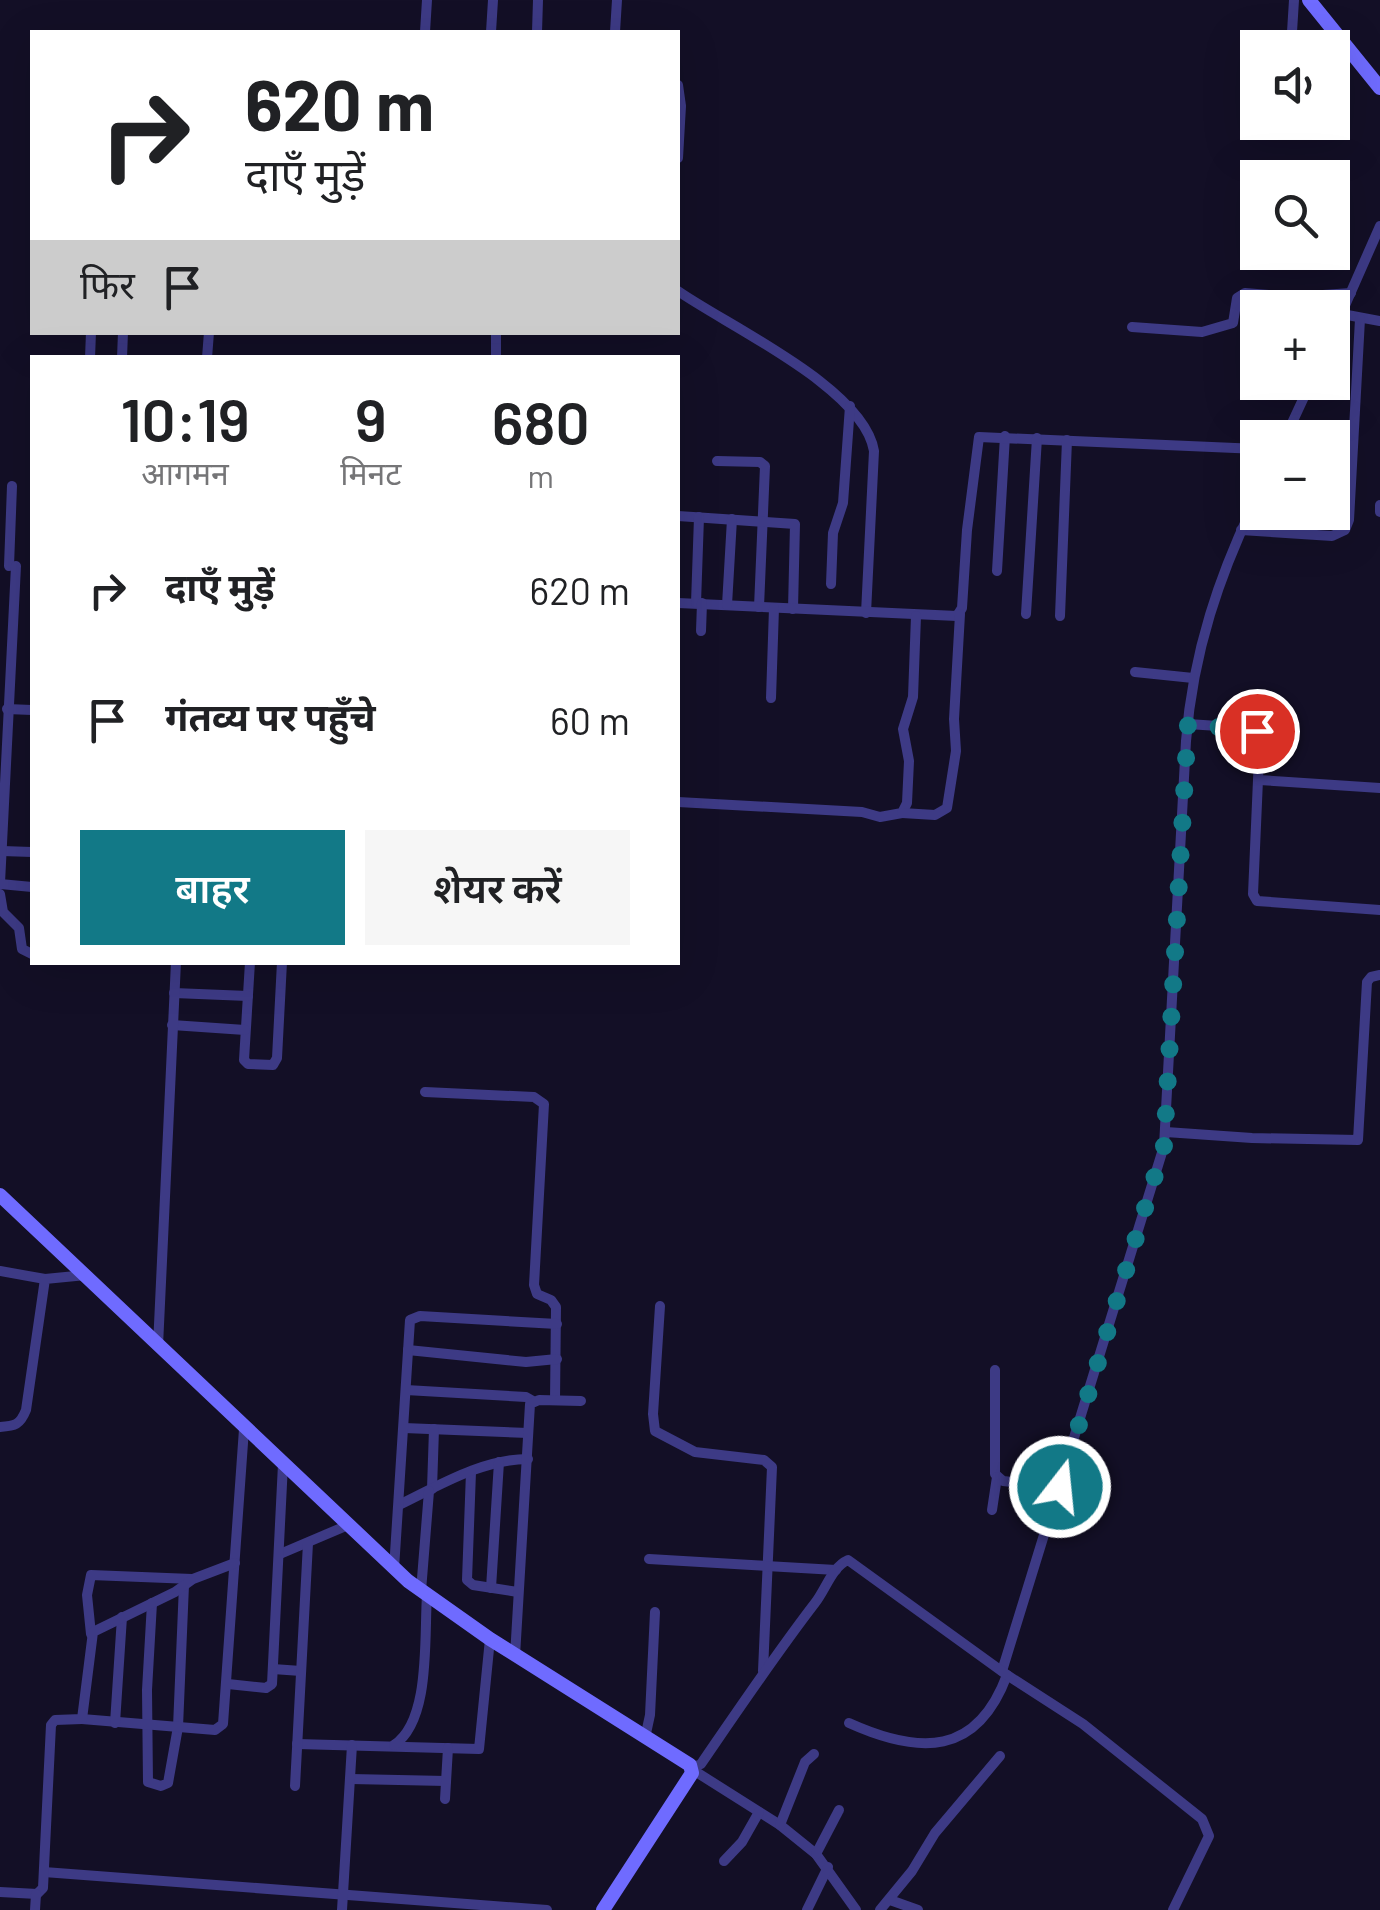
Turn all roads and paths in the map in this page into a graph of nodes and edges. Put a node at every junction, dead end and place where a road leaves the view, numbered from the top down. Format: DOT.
graph roads {
  1 [pos="427,0"];
  2 [pos="493,0"];
  3 [pos="538,0"];
  4 [pos="616,0"];
  5 [pos="1294,0"];
  6 [pos="1309,0"];
  7 [pos="426,30"];
  8 [pos="491,30"];
  9 [pos="537,30"];
  10 [pos="615,30"];
  11 [pos="1292,30"];
  12 [pos="1380,88"];
  13 [pos="1380,226"];
  14 [pos="680,291"];
  15 [pos="1351,293"];
  16 [pos="1350,316"];
  17 [pos="1360,319"];
  18 [pos="1380,321"];
  19 [pos="1132,327"];
  20 [pos="850,406"];
  21 [pos="1005,436"];
  22 [pos="1037,438"];
  23 [pos="1067,440"];
  24 [pos="1240,448"];
  25 [pos="717,461"];
  26 [pos="12,486"];
  27 [pos="1350,502"];
  28 [pos="680,516"];
  29 [pos="699,517"];
  30 [pos="732,519"];
  31 [pos="763,520"];
  32 [pos="1240,530"];
  33 [pos="1346,530"];
  34 [pos="12,566"];
  35 [pos="997,571"];
  36 [pos="831,584"];
  37 [pos="680,602"];
  38 [pos="699,603"];
  39 [pos="727,605"];
  40 [pos="760,607"];
  41 [pos="774,608"];
  42 [pos="793,609"];
  43 [pos="866,613"];
  44 [pos="960,614"];
  45 [pos="1026,614"];
  46 [pos="916,616"];
  47 [pos="1060,616"];
  48 [pos="701,631"];
  49 [pos="1135,672"];
  50 [pos="1193,678"];
  51 [pos="771,698"];
  52 [pos="7,709"];
  53 [pos="30,710"];
  54 [pos="1188,724"];
  55 [pos="1260,780"];
  56 [pos="1380,788"];
  57 [pos="680,802"];
  58 [pos="902,812"];
  59 [pos="2,850"];
  60 [pos="30,852"];
  61 [pos="0,884"];
  62 [pos="30,886"];
  63 [pos="0,894"];
  64 [pos="1380,910"];
  65 [pos="30,953"];
  66 [pos="176,965"];
  67 [pos="250,965"];
  68 [pos="282,965"];
  69 [pos="1380,974"];
  70 [pos="174,993"];
  71 [pos="248,996"];
  72 [pos="172,1025"];
  73 [pos="245,1030"];
  74 [pos="424,1092"];
  75 [pos="1166,1132"];
  76 [pos="0,1196"];
  77 [pos="0,1270"];
  78 [pos="87,1275"];
  79 [pos="45,1279"];
  80 [pos="660,1306"];
  81 [pos="557,1324"];
  82 [pos="158,1346"];
  83 [pos="408,1350"];
  84 [pos="556,1359"];
  85 [pos="995,1370"];
  86 [pos="406,1390"];
  87 [pos="555,1400"];
  88 [pos="533,1401"];
  89 [pos="581,1401"];
  90 [pos="0,1427"];
  91 [pos="404,1428"];
  92 [pos="244,1429"];
  93 [pos="434,1429"];
  94 [pos="528,1433"];
  95 [pos="528,1458"];
  96 [pos="499,1462"];
  97 [pos="283,1464"];
  98 [pos="472,1472"];
  99 [pos="997,1477"];
  100 [pos="1060,1487"];
  101 [pos="430,1490"];
  102 [pos="400,1504"];
  103 [pos="992,1510"];
  104 [pos="346,1526"];
  105 [pos="308,1543"];
  106 [pos="280,1554"];
  107 [pos="649,1559"];
  108 [pos="236,1563"];
  109 [pos="768,1566"];
  110 [pos="394,1569"];
  111 [pos="836,1570"];
  112 [pos="189,1582"];
  113 [pos="491,1588"];
  114 [pos="518,1592"];
  115 [pos="424,1593"];
  116 [pos="152,1603"];
  117 [pos="655,1612"];
  118 [pos="122,1617"];
  119 [pos="91,1634"];
  120 [pos="490,1640"];
  121 [pos="515,1656"];
  122 [pos="273,1669"];
  123 [pos="301,1670"];
  124 [pos="763,1672"];
  125 [pos="1005,1673"];
  126 [pos="228,1684"];
  127 [pos="82,1719"];
  128 [pos="115,1723"];
  129 [pos="149,1724"];
  130 [pos="849,1724"];
  131 [pos="178,1727"];
  132 [pos="645,1738"];
  133 [pos="297,1744"];
  134 [pos="352,1744"];
  135 [pos="394,1745"];
  136 [pos="448,1748"];
  137 [pos="814,1754"];
  138 [pos="1000,1756"];
  139 [pos="692,1769"];
  140 [pos="350,1779"];
  141 [pos="446,1781"];
  142 [pos="294,1786"];
  143 [pos="445,1798"];
  144 [pos="840,1810"];
  145 [pos="759,1812"];
  146 [pos="780,1825"];
  147 [pos="816,1854"];
  148 [pos="724,1861"];
  149 [pos="828,1867"];
  150 [pos="44,1872"];
  151 [pos="0,1892"];
  152 [pos="343,1892"];
  153 [pos="36,1894"];
  154 [pos="890,1900"];
  155 [pos="35,1910"];
  156 [pos="342,1910"];
  157 [pos="547,1910"];
  158 [pos="603,1910"];
  159 [pos="807,1910"];
  160 [pos="856,1910"];
  161 [pos="880,1910"];
  162 [pos="918,1910"];
  163 [pos="1172,1910"];
  1 -- 7 [label="street"];
  2 -- 8 [label="street"];
  3 -- 9 [label="street"];
  4 -- 10 [label="street"];
  5 -- 11 [label="street"];
  6 -- 12 [label="street"];
  13 -- 15 [label="street"];
  14 -- 20 [label="street"];
  15 -- 19 [label="street"];
  16 -- 17 [label="street"];
  17 -- 18 [label="street"];
  17 -- 27 [label="street"];
  20 -- 36 [label="street"];
  20 -- 43 [label="street"];
  21 -- 22 [label="street"];
  21 -- 35 [label="street"];
  21 -- 44 [label="street"];
  22 -- 23 [label="street"];
  22 -- 45 [label="street"];
  23 -- 24 [label="street"];
  23 -- 47 [label="street"];
  25 -- 31 [label="street"];
  26 -- 34 [label="street"];
  28 -- 29 [label="street"];
  29 -- 30 [label="street"];
  29 -- 38 [label="street"];
  30 -- 31 [label="street"];
  30 -- 39 [label="street"];
  31 -- 40 [label="street"];
  31 -- 42 [label="street"];
  32 -- 33 [label="street"];
  32 -- 50 [label="street"];
  34 -- 52 [label="street"];
  37 -- 38 [label="street"];
  38 -- 39 [label="street"];
  38 -- 48 [label="street"];
  39 -- 40 [label="street"];
  40 -- 41 [label="street"];
  41 -- 42 [label="street"];
  41 -- 51 [label="street"];
  42 -- 43 [label="street"];
  43 -- 46 [label="street"];
  44 -- 46 [label="street"];
  44 -- 58 [label="street"];
  46 -- 58 [label="street"];
  49 -- 50 [label="street"];
  50 -- 54 [label="street"];
  52 -- 53 [label="street"];
  52 -- 59 [label="street"];
  54 -- 55 [label="street"];
  54 -- 75 [label="street"];
  55 -- 56 [label="street"];
  55 -- 64 [label="street"];
  57 -- 58 [label="street"];
  59 -- 60 [label="street"];
  59 -- 61 [label="street"];
  61 -- 62 [label="street"];
  63 -- 65 [label="street"];
  66 -- 70 [label="street"];
  67 -- 71 [label="street"];
  68 -- 73 [label="street"];
  69 -- 75 [label="street"];
  70 -- 71 [label="street"];
  70 -- 72 [label="street"];
  71 -- 73 [label="street"];
  72 -- 73 [label="street"];
  72 -- 82 [label="street"];
  74 -- 81 [label="street"];
  75 -- 100 [label="street"];
  76 -- 78 [label="street"];
  77 -- 79 [label="street"];
  78 -- 79 [label="street"];
  78 -- 82 [label="street"];
  79 -- 90 [label="street"];
  80 -- 109 [label="street"];
  81 -- 83 [label="street"];
  81 -- 84 [label="street"];
  82 -- 92 [label="street"];
  83 -- 84 [label="street"];
  83 -- 86 [label="street"];
  84 -- 87 [label="street"];
  85 -- 99 [label="street"];
  86 -- 88 [label="street"];
  86 -- 91 [label="street"];
  87 -- 88 [label="street"];
  87 -- 89 [label="street"];
  88 -- 94 [label="street"];
  91 -- 93 [label="street"];
  91 -- 102 [label="street"];
  92 -- 97 [label="street"];
  92 -- 108 [label="street"];
  93 -- 94 [label="street"];
  93 -- 101 [label="street"];
  94 -- 95 [label="street"];
  95 -- 96 [label="street"];
  95 -- 114 [label="street"];
  96 -- 98 [label="street"];
  96 -- 113 [label="street"];
  97 -- 104 [label="street"];
  97 -- 106 [label="street"];
  98 -- 101 [label="street"];
  98 -- 113 [label="street"];
  99 -- 100 [label="street"];
  99 -- 103 [label="street"];
  100 -- 125 [label="street"];
  101 -- 102 [label="street"];
  101 -- 115 [label="street"];
  102 -- 110 [label="street"];
  104 -- 105 [label="street"];
  104 -- 110 [label="street"];
  105 -- 106 [label="street"];
  105 -- 123 [label="street"];
  106 -- 122 [label="street"];
  107 -- 109 [label="street"];
  108 -- 112 [label="street"];
  108 -- 126 [label="street"];
  109 -- 111 [label="street"];
  109 -- 124 [label="street"];
  110 -- 115 [label="street"];
  111 -- 124 [label="street"];
  111 -- 125 [label="street"];
  112 -- 116 [label="street"];
  112 -- 119 [label="street"];
  112 -- 131 [label="street"];
  113 -- 114 [label="street"];
  114 -- 121 [label="street"];
  115 -- 120 [label="street"];
  115 -- 135 [label="street"];
  116 -- 118 [label="street"];
  116 -- 129 [label="street"];
  117 -- 132 [label="street"];
  118 -- 119 [label="street"];
  118 -- 128 [label="street"];
  119 -- 127 [label="street"];
  120 -- 121 [label="street"];
  120 -- 136 [label="street"];
  121 -- 132 [label="street"];
  122 -- 123 [label="street"];
  122 -- 126 [label="street"];
  123 -- 133 [label="street"];
  124 -- 139 [label="street"];
  125 -- 130 [label="street"];
  125 -- 163 [label="street"];
  126 -- 131 [label="street"];
  127 -- 128 [label="street"];
  127 -- 150 [label="street"];
  128 -- 129 [label="street"];
  129 -- 131 [label="street"];
  129 -- 131 [label="street"];
  132 -- 139 [label="street"];
  133 -- 134 [label="street"];
  133 -- 142 [label="street"];
  134 -- 135 [label="street"];
  134 -- 140 [label="street"];
  135 -- 136 [label="street"];
  136 -- 141 [label="street"];
  137 -- 146 [label="street"];
  138 -- 154 [label="street"];
  139 -- 145 [label="street"];
  139 -- 158 [label="street"];
  140 -- 141 [label="street"];
  140 -- 152 [label="street"];
  141 -- 143 [label="street"];
  144 -- 147 [label="street"];
  145 -- 146 [label="street"];
  145 -- 148 [label="street"];
  146 -- 147 [label="street"];
  147 -- 149 [label="street"];
  149 -- 159 [label="street"];
  149 -- 160 [label="street"];
  150 -- 152 [label="street"];
  150 -- 153 [label="street"];
  151 -- 153 [label="street"];
  152 -- 156 [label="street"];
  152 -- 157 [label="street"];
  153 -- 155 [label="street"];
  154 -- 161 [label="street"];
  154 -- 162 [label="street"];
}
